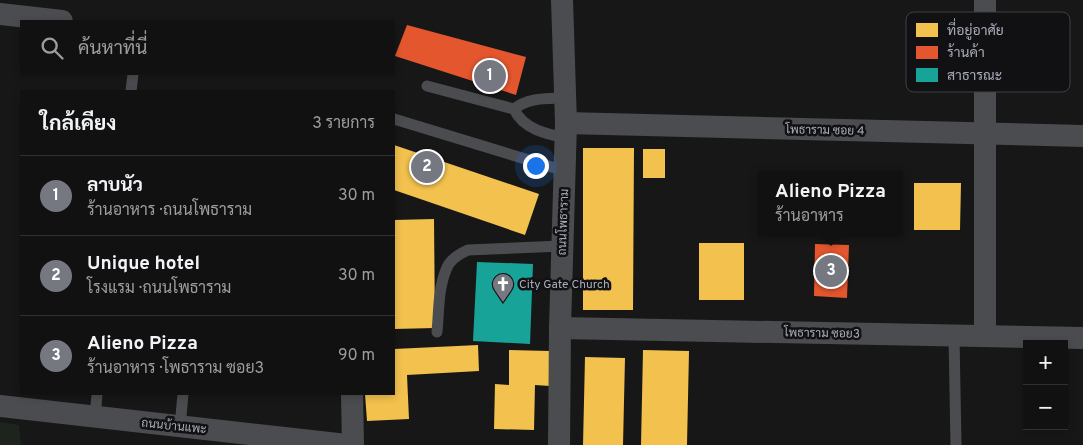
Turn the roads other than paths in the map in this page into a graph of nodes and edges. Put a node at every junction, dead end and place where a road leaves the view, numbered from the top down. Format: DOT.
graph roads {
  1 [pos="562,0"];
  2 [pos="0,14"];
  3 [pos="53,20"];
  4 [pos="133,75"];
  5 [pos="427,86"];
  6 [pos="131,90"];
  7 [pos="985,92"];
  8 [pos="565,98"];
  9 [pos="514,109"];
  10 [pos="395,119"];
  11 [pos="566,130"];
  12 [pos="985,134"];
  13 [pos="1083,136"];
  14 [pos="565,171"];
  15 [pos="562,246"];
  16 [pos="560,328"];
  17 [pos="437,332"];
  18 [pos="954,335"];
  19 [pos="985,336"];
  20 [pos="1083,338"];
  21 [pos="97,395"];
  22 [pos="183,395"];
  23 [pos="352,395"];
  24 [pos="0,406"];
  25 [pos="95,418"];
  26 [pos="180,426"];
  27 [pos="347,445"];
  28 [pos="353,445"];
  29 [pos="559,445"];
  30 [pos="956,445"];
  1 -- 8 [label="street, ถนนโพธาราม"];
  2 -- 3 [label="street"];
  4 -- 6 [label="lane"];
  5 -- 9 [label="lane"];
  7 -- 12 [label="street"];
  8 -- 9 [label="lane"];
  8 -- 11 [label="street, ถนนโพธาราม"];
  9 -- 11 [label="lane"];
  10 -- 14 [label="lane"];
  11 -- 12 [label="street, โพธาราม ซอย 4"];
  11 -- 14 [label="street, ถนนโพธาราม"];
  12 -- 13 [label="street, โพธาราม ซอย 4"];
  12 -- 19 [label="street"];
  14 -- 15 [label="street, ถนนโพธาราม"];
  15 -- 16 [label="street, ถนนโพธาราม"];
  15 -- 17 [label="lane"];
  16 -- 18 [label="street, โพธาราม ซอย3"];
  16 -- 29 [label="street, ถนนโพธาราม"];
  18 -- 19 [label="street, โพธาราม ซอย3"];
  18 -- 30 [label="lane"];
  19 -- 20 [label="street, โพธาราม ซอย3"];
  21 -- 25 [label="lane"];
  22 -- 26 [label="lane"];
  23 -- 28 [label="street"];
  24 -- 25 [label="street, ถนนบ้านแพะ"];
  25 -- 26 [label="street, ถนนบ้านแพะ"];
  26 -- 27 [label="street, ถนนบ้านแพะ"];
}
